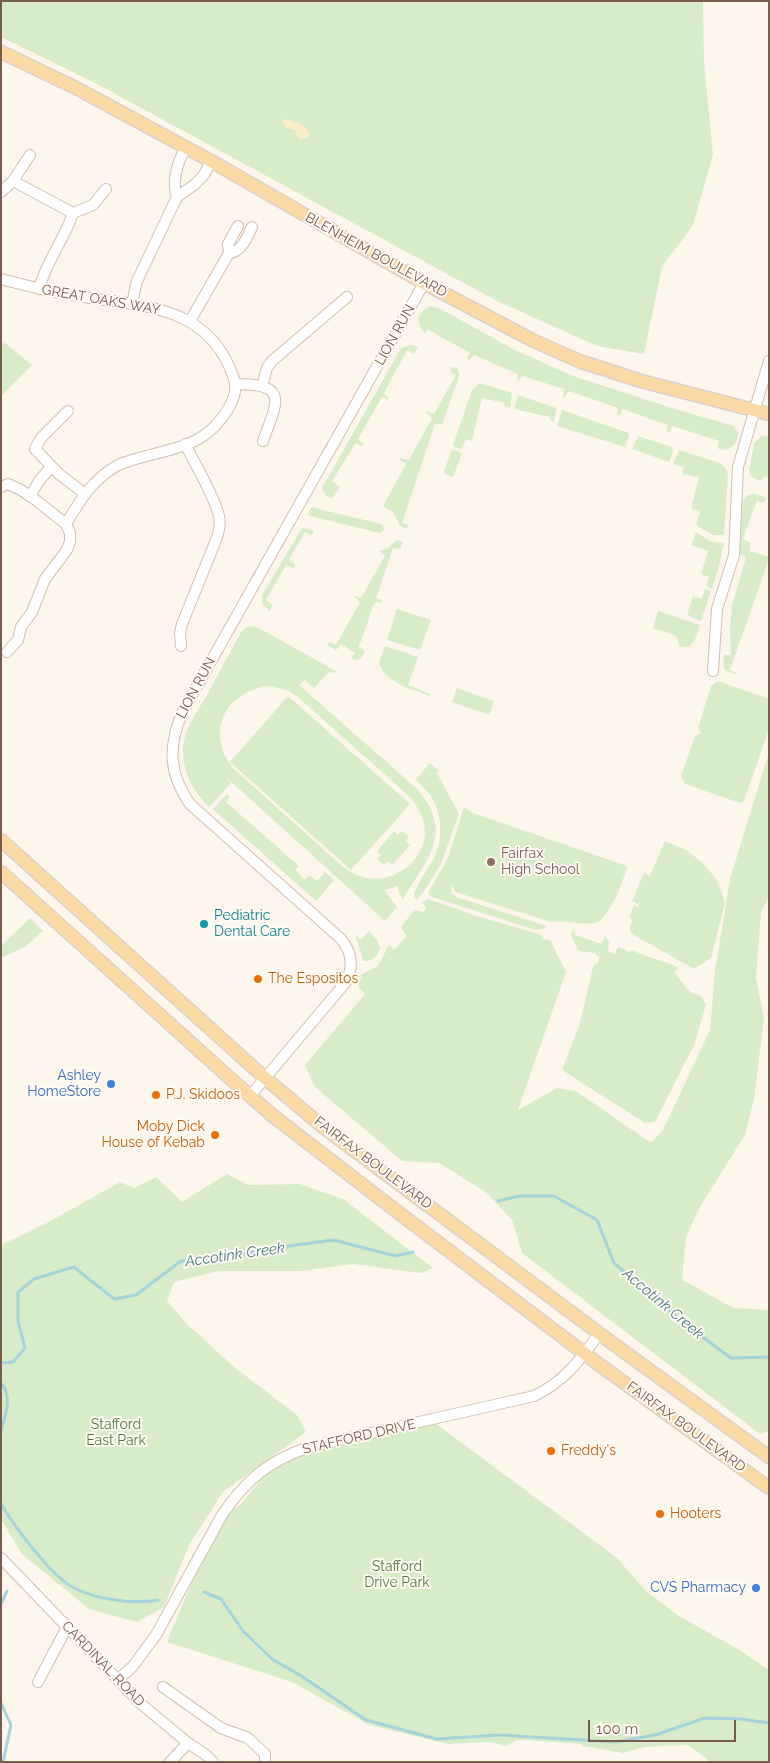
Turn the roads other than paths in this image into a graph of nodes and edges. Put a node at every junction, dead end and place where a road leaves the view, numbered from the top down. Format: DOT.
graph roads {
  1 [pos="1,52"];
  2 [pos="186,147"];
  3 [pos="30,155"];
  4 [pos="211,161"];
  5 [pos="13,181"];
  6 [pos="106,189"];
  7 [pos="1,192"];
  8 [pos="177,197"];
  9 [pos="73,213"];
  10 [pos="238,226"];
  11 [pos="252,227"];
  12 [pos="229,253"];
  13 [pos="1,279"];
  14 [pos="424,283"];
  15 [pos="39,289"];
  16 [pos="347,297"];
  17 [pos="132,303"];
  18 [pos="190,321"];
  19 [pos="769,361"];
  20 [pos="236,384"];
  21 [pos="262,386"];
  22 [pos="755,410"];
  23 [pos="68,411"];
  24 [pos="769,414"];
  25 [pos="263,441"];
  26 [pos="185,444"];
  27 [pos="51,467"];
  28 [pos="1,486"];
  29 [pos="85,494"];
  30 [pos="30,496"];
  31 [pos="66,524"];
  32 [pos="181,646"];
  33 [pos="7,652"];
  34 [pos="713,671"];
  35 [pos="1,840"];
  36 [pos="1,872"];
  37 [pos="265,1078"];
  38 [pos="250,1096"];
  39 [pos="599,1334"];
  40 [pos="585,1353"];
  41 [pos="769,1457"];
  42 [pos="769,1488"];
  43 [pos="1,1558"];
  44 [pos="67,1627"];
  45 [pos="118,1680"];
  46 [pos="38,1682"];
  47 [pos="163,1687"];
  48 [pos="188,1743"];
  49 [pos="170,1762"];
  50 [pos="213,1762"];
  51 [pos="265,1762"];
  1 -- 2 [label="main road, BLENHEIM BOULEVARD"];
  2 -- 4 [label="main road, BLENHEIM BOULEVARD"];
  2 -- 8 [label="street"];
  3 -- 5 [label="street"];
  4 -- 8 [label="street"];
  4 -- 14 [label="main road, BLENHEIM BOULEVARD"];
  5 -- 7 [label="street"];
  5 -- 9 [label="street"];
  6 -- 9 [label="street"];
  8 -- 17 [label="street"];
  9 -- 15 [label="street"];
  10 -- 12 [label="street"];
  11 -- 12 [label="street"];
  12 -- 18 [label="street"];
  13 -- 15 [label="street, GREAT OAKS WAY"];
  14 -- 22 [label="main road, BLENHEIM BOULEVARD"];
  14 -- 37 [label="street, LION RUN"];
  15 -- 17 [label="street, GREAT OAKS WAY"];
  16 -- 21 [label="street"];
  17 -- 18 [label="street, GREAT OAKS WAY"];
  18 -- 20 [label="street, GREAT OAKS WAY"];
  19 -- 22 [label="street"];
  20 -- 21 [label="street"];
  20 -- 26 [label="street"];
  21 -- 25 [label="street"];
  22 -- 24 [label="main road, BLENHEIM BOULEVARD"];
  22 -- 34 [label="street"];
  23 -- 27 [label="street"];
  26 -- 29 [label="street"];
  26 -- 32 [label="street"];
  27 -- 29 [label="street"];
  27 -- 30 [label="street"];
  28 -- 30 [label="street"];
  29 -- 31 [label="street"];
  30 -- 31 [label="street"];
  31 -- 33 [label="street"];
  35 -- 37 [label="main road, FAIRFAX BOULEVARD"];
  36 -- 38 [label="main road, FAIRFAX BOULEVARD"];
  37 -- 38 [label="street, LION RUN"];
  37 -- 39 [label="main road, FAIRFAX BOULEVARD"];
  38 -- 40 [label="main road, FAIRFAX BOULEVARD"];
  39 -- 40 [label="street, STAFFORD DRIVE"];
  39 -- 41 [label="main road, FAIRFAX BOULEVARD"];
  40 -- 42 [label="main road, FAIRFAX BOULEVARD"];
  40 -- 45 [label="street, STAFFORD DRIVE"];
  43 -- 44 [label="street, CARDINAL ROAD"];
  44 -- 45 [label="street, CARDINAL ROAD"];
  44 -- 46 [label="street"];
  45 -- 48 [label="street, CARDINAL ROAD"];
  47 -- 51 [label="street"];
  48 -- 49 [label="street"];
  48 -- 50 [label="street, CARDINAL ROAD"];
}
